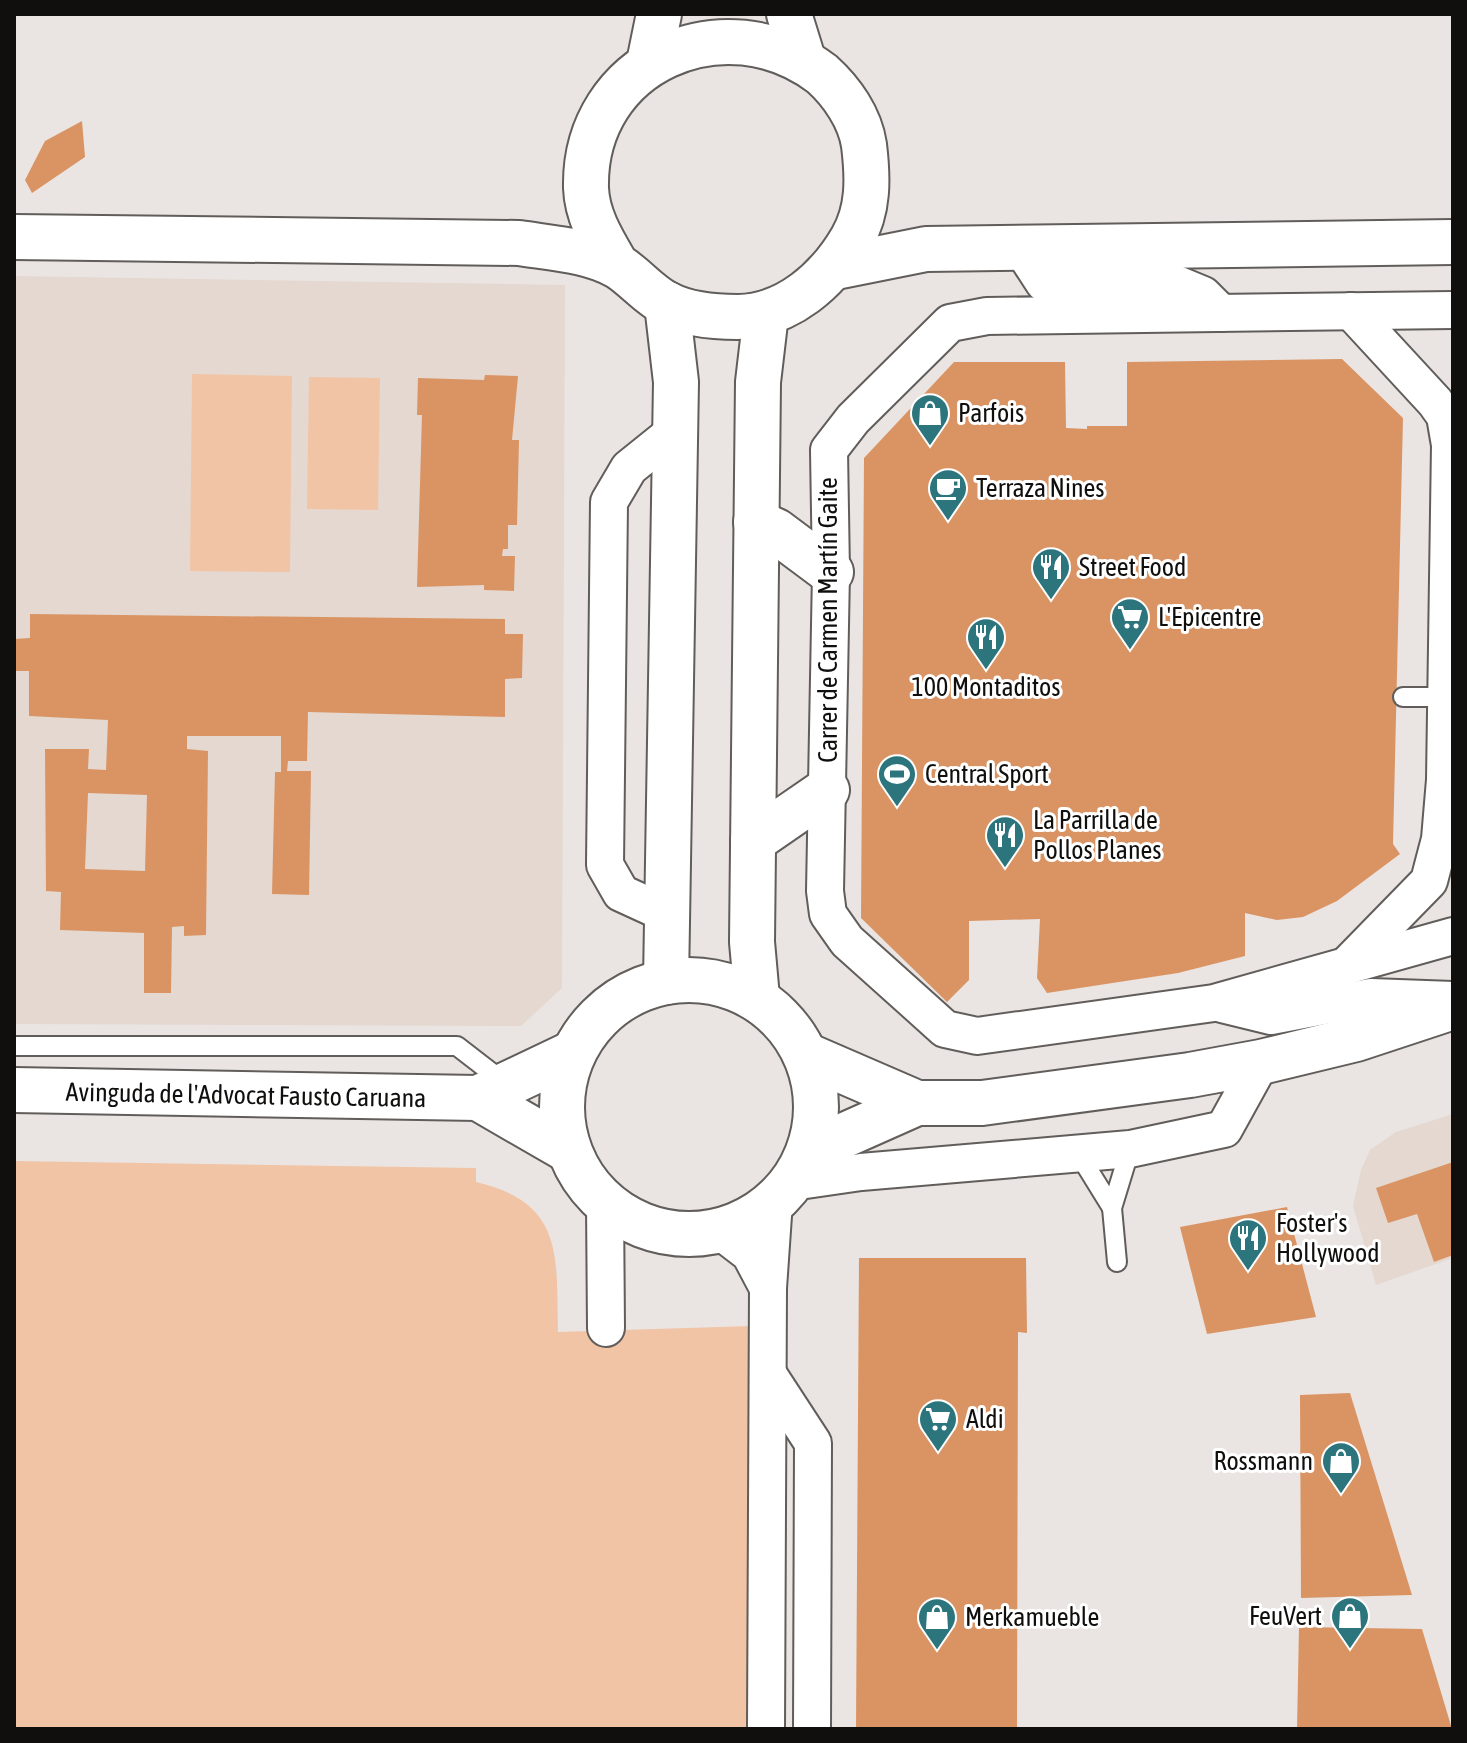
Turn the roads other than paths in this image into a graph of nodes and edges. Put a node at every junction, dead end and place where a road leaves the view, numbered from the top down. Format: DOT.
graph roads {
  1 [pos="659,14"];
  2 [pos="789,14"];
  3 [pos="802,56"];
  4 [pos="650,58"];
  5 [pos="868,183"];
  6 [pos="586,191"];
  7 [pos="14,237"];
  8 [pos="1453,242"];
  9 [pos="519,243"];
  10 [pos="926,249"];
  11 [pos="1022,249"];
  12 [pos="617,266"];
  13 [pos="836,267"];
  14 [pos="667,304"];
  15 [pos="1453,310"];
  16 [pos="1351,311"];
  17 [pos="1221,313"];
  18 [pos="766,314"];
  19 [pos="675,431"];
  20 [pos="756,522"];
  21 [pos="831,572"];
  22 [pos="1403,697"];
  23 [pos="1447,697"];
  24 [pos="827,790"];
  25 [pos="753,841"];
  26 [pos="669,915"];
  27 [pos="1453,936"];
  28 [pos="1343,968"];
  29 [pos="666,982"];
  30 [pos="757,998"];
  31 [pos="1453,1000"];
  32 [pos="1214,1003"];
  33 [pos="1453,1007"];
  34 [pos="14,1046"];
  35 [pos="573,1053"];
  36 [pos="806,1055"];
  37 [pos="1261,1062"];
  38 [pos="14,1090"];
  39 [pos="493,1091"];
  40 [pos="917,1103"];
  41 [pos="1130,1149"];
  42 [pos="568,1150"];
  43 [pos="1078,1153"];
  44 [pos="792,1178"];
  45 [pos="605,1204"];
  46 [pos="1112,1208"];
  47 [pos="720,1231"];
  48 [pos="1117,1262"];
  49 [pos="768,1288"];
  50 [pos="606,1328"];
  51 [pos="768,1374"];
  52 [pos="766,1729"];
  53 [pos="812,1729"];
  1 -- 4 [label="street"];
  2 -- 3 [label="street"];
  3 -- 4 [label="street"];
  3 -- 5 [label="street"];
  4 -- 6 [label="street"];
  5 -- 10 [label="street"];
  5 -- 13 [label="street"];
  6 -- 9 [label="street"];
  6 -- 12 [label="street"];
  7 -- 9 [label="street"];
  8 -- 11 [label="street"];
  9 -- 12 [label="street"];
  10 -- 11 [label="street"];
  10 -- 13 [label="street"];
  11 -- 17 [label="street"];
  12 -- 14 [label="street"];
  13 -- 18 [label="street"];
  14 -- 18 [label="street"];
  14 -- 19 [label="street"];
  15 -- 16 [label="street, Carrer de Carmen Martín Gaite"];
  16 -- 17 [label="street, Carrer de Carmen Martín Gaite"];
  16 -- 23 [label="street"];
  17 -- 21 [label="street, Carrer de Carmen Martín Gaite"];
  18 -- 20 [label="street"];
  19 -- 26 [label="street"];
  19 -- 26 [label="street"];
  20 -- 21 [label="street"];
  20 -- 25 [label="street"];
  21 -- 24 [label="street, Carrer de Carmen Martín Gaite"];
  22 -- 23 [label="lane"];
  23 -- 28 [label="street"];
  24 -- 25 [label="street"];
  24 -- 32 [label="street, Carrer de Carmen Martín Gaite"];
  25 -- 30 [label="street"];
  26 -- 29 [label="street"];
  27 -- 28 [label="street"];
  28 -- 32 [label="street"];
  29 -- 30 [label="street"];
  29 -- 35 [label="street"];
  30 -- 36 [label="street"];
  31 -- 32 [label="street"];
  33 -- 37 [label="street"];
  34 -- 39 [label="lane"];
  35 -- 39 [label="street, Avinguda de l'Advocat Fausto Caruana"];
  35 -- 42 [label="street"];
  36 -- 40 [label="street"];
  36 -- 44 [label="street"];
  37 -- 40 [label="street"];
  37 -- 41 [label="street"];
  38 -- 39 [label="street, Avinguda de l'Advocat Fausto Caruana"];
  39 -- 42 [label="street, Avinguda de l'Advocat Fausto Caruana"];
  40 -- 44 [label="street"];
  41 -- 43 [label="street"];
  41 -- 46 [label="lane"];
  42 -- 45 [label="street"];
  43 -- 44 [label="street"];
  43 -- 46 [label="lane"];
  44 -- 47 [label="street"];
  44 -- 49 [label="street"];
  45 -- 47 [label="street"];
  45 -- 50 [label="street"];
  46 -- 48 [label="lane"];
  47 -- 49 [label="street"];
  49 -- 51 [label="street"];
  51 -- 52 [label="street"];
  51 -- 53 [label="street"];
}
